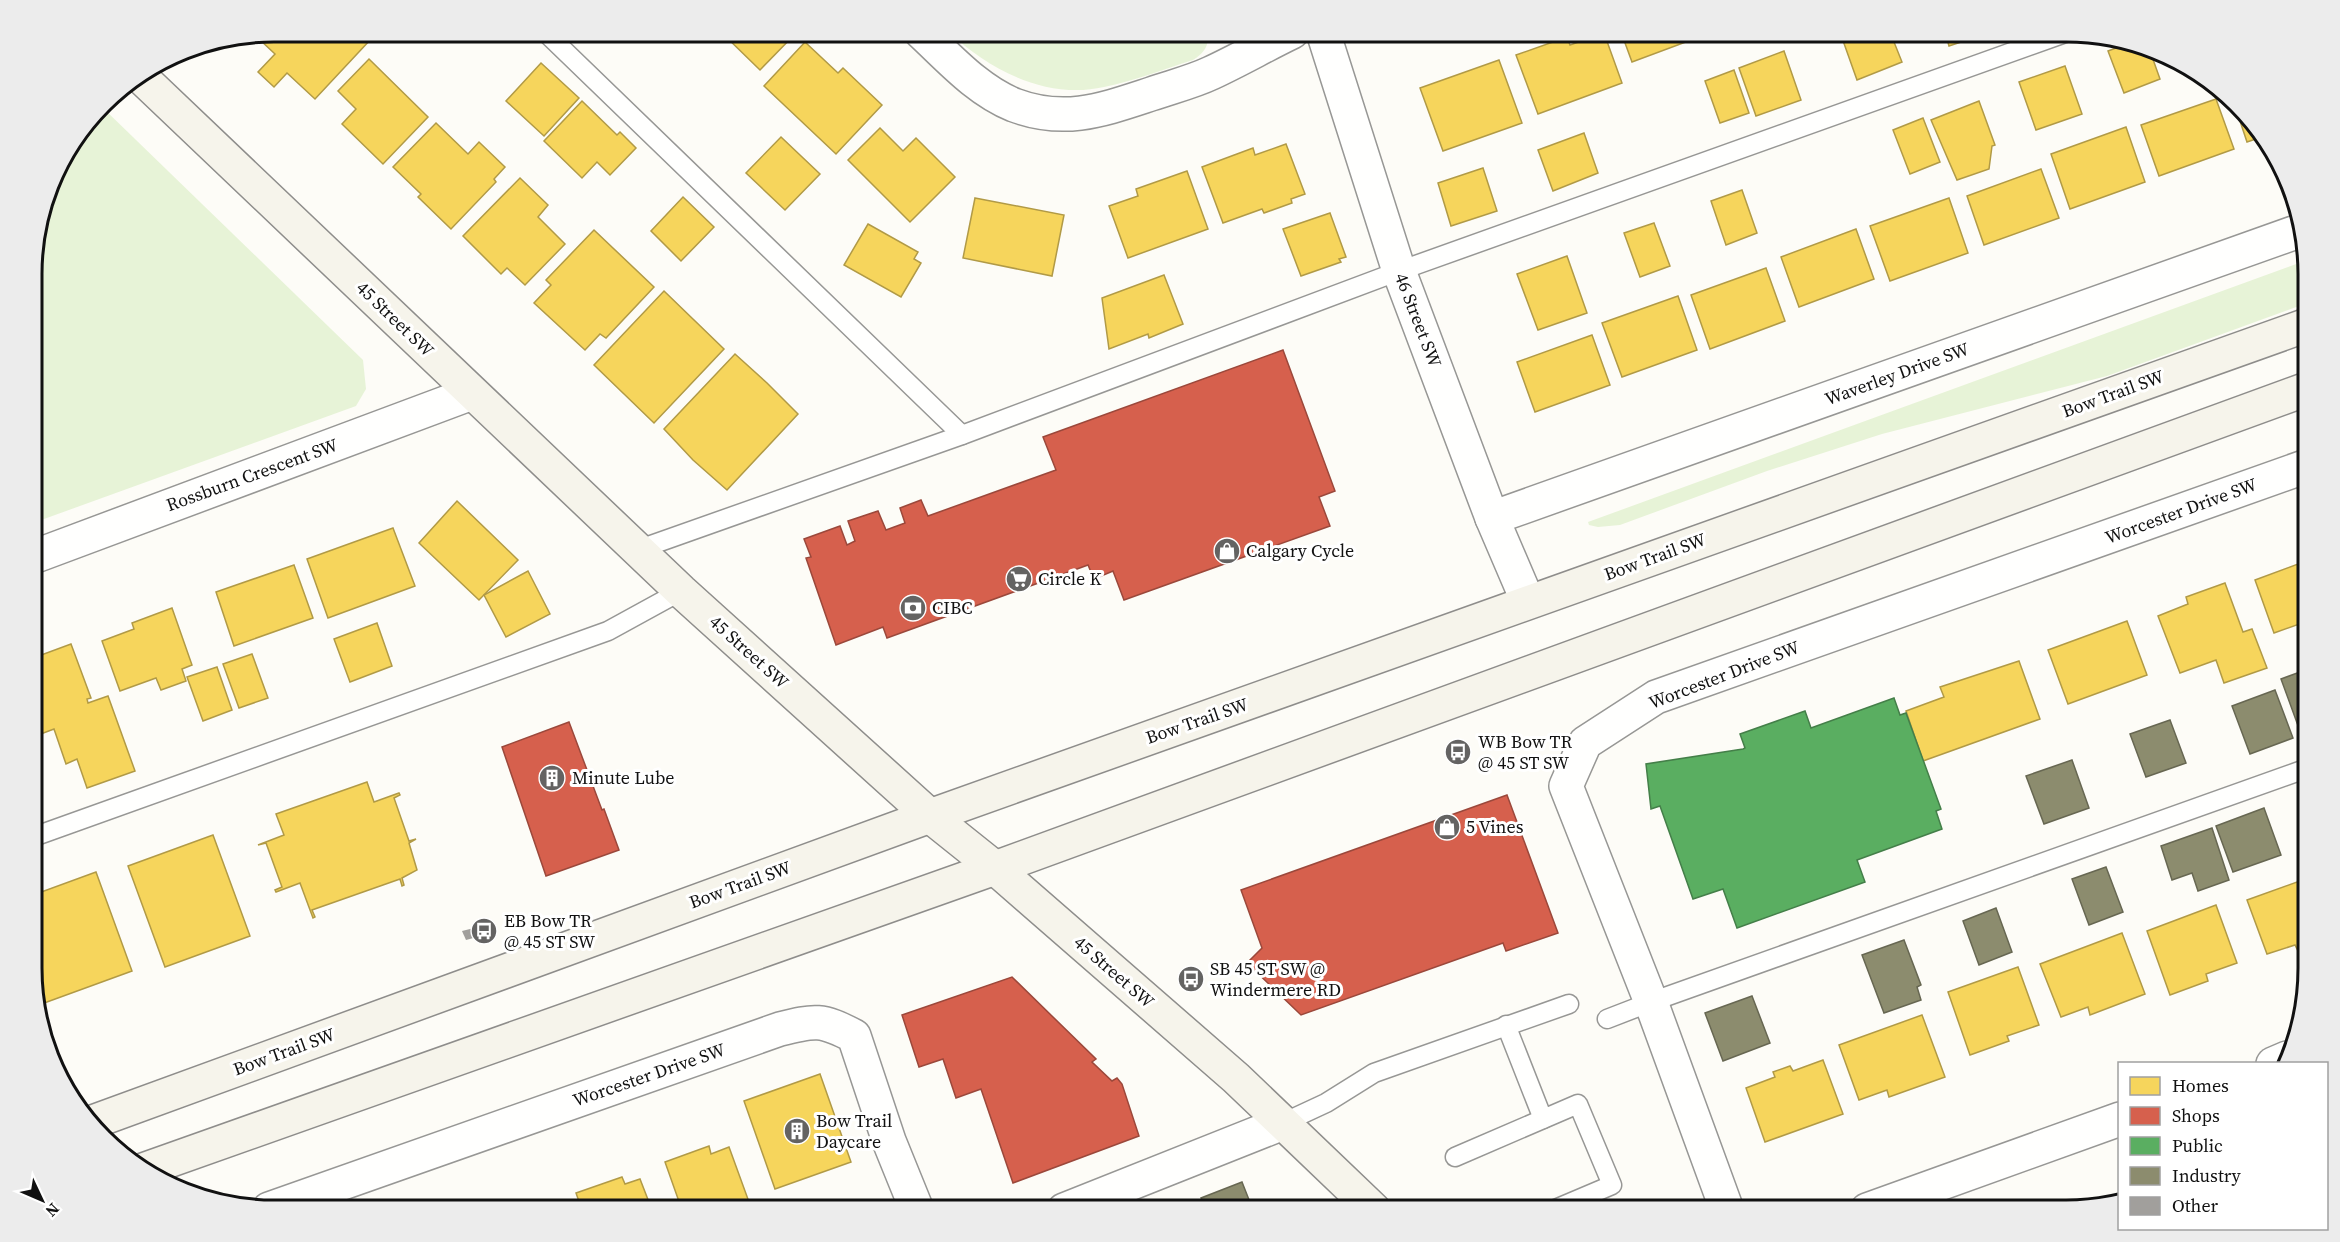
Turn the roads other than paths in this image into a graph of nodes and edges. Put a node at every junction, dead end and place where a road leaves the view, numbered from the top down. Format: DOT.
graph roads {
  1 [pos="555,42"];
  2 [pos="932,42"];
  3 [pos="1272,42"];
  4 [pos="1326,42"];
  5 [pos="2040,42"];
  6 [pos="145,81"];
  7 [pos="2295,233"];
  8 [pos="1399,271"];
  9 [pos="2298,328"];
  10 [pos="2298,392"];
  11 [pos="472,393"];
  12 [pos="963,435"];
  13 [pos="2298,469"];
  14 [pos="1492,518"];
  15 [pos="637,550"];
  16 [pos="42,554"];
  17 [pos="681,591"];
  18 [pos="1528,602"];
  19 [pos="2298,772"];
  20 [pos="930,816"];
  21 [pos="42,834"];
  22 [pos="995,868"];
  23 [pos="1652,1002"];
  24 [pos="1569,1004"];
  25 [pos="1607,1019"];
  26 [pos="1506,1025"];
  27 [pos="1543,1119"];
  28 [pos="2118,1120"];
  29 [pos="99,1121"];
  30 [pos="1282,1123"];
  31 [pos="1455,1157"];
  32 [pos="154,1166"];
  33 [pos="295,1200"];
  34 [pos="913,1200"];
  35 [pos="1089,1200"];
  36 [pos="1363,1200"];
  37 [pos="1577,1200"];
  38 [pos="1723,1200"];
  39 [pos="1895,1200"];
  1 -- 12 [label="lane"];
  2 -- 3 [label="street"];
  4 -- 8 [label="street, 46 Street SW"];
  5 -- 8 [label="lane"];
  6 -- 11 [label="main road, 45 Street SW"];
  7 -- 14 [label="street, Waverley Drive SW"];
  8 -- 12 [label="lane"];
  8 -- 14 [label="street, 46 Street SW"];
  9 -- 18 [label="main road, Bow Trail SW"];
  10 -- 22 [label="main road"];
  11 -- 15 [label="main road, 45 Street SW"];
  11 -- 16 [label="street, Rossburn Crescent SW"];
  12 -- 15 [label="lane"];
  13 -- 23 [label="street, Worcester Drive SW"];
  14 -- 18 [label="street, 46 Street SW"];
  15 -- 17 [label="main road, 45 Street SW"];
  17 -- 20 [label="main road, 45 Street SW"];
  17 -- 21 [label="lane"];
  18 -- 20 [label="main road, Bow Trail SW"];
  19 -- 23 [label="lane"];
  20 -- 22 [label="main road, 45 Street SW"];
  20 -- 29 [label="main road, Bow Trail SW"];
  22 -- 30 [label="main road, 45 Street SW"];
  22 -- 32 [label="main road"];
  23 -- 25 [label="lane"];
  23 -- 38 [label="street, Worcester Drive SW"];
  24 -- 26 [label="lane"];
  26 -- 27 [label="lane"];
  26 -- 30 [label="lane"];
  27 -- 31 [label="lane"];
  27 -- 37 [label="lane"];
  28 -- 39 [label="street"];
  30 -- 35 [label="street"];
  30 -- 36 [label="main road, 45 Street SW"];
  33 -- 34 [label="street, Worcester Drive SW"];
}
